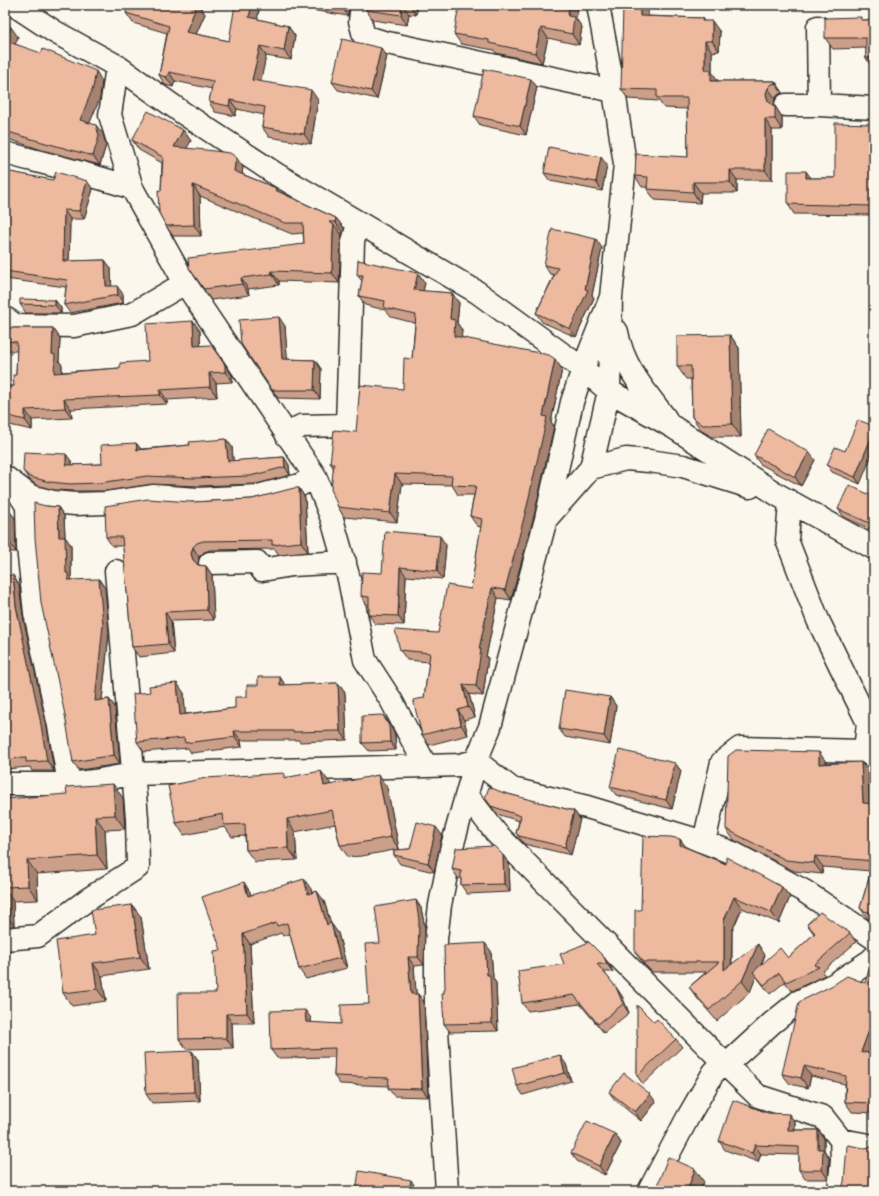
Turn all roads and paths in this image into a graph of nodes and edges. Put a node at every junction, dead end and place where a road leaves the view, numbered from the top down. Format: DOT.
graph roads {
  1 [pos="14,5"];
  2 [pos="362,5"];
  3 [pos="598,5"];
  4 [pos="818,27"];
  5 [pos="117,66"];
  6 [pos="614,91"];
  7 [pos="819,105"];
  8 [pos="786,106"];
  9 [pos="874,108"];
  10 [pos="5,153"];
  11 [pos="132,188"];
  12 [pos="358,223"];
  13 [pos="185,283"];
  14 [pos="611,297"];
  15 [pos="5,318"];
  16 [pos="583,369"];
  17 [pos="609,391"];
  18 [pos="673,427"];
  19 [pos="287,436"];
  20 [pos="592,468"];
  21 [pos="315,476"];
  22 [pos="9,480"];
  23 [pos="784,499"];
  24 [pos="546,519"];
  25 [pos="874,548"];
  26 [pos="345,562"];
  27 [pos="210,563"];
  28 [pos="116,571"];
  29 [pos="869,754"];
  30 [pos="476,761"];
  31 [pos="426,766"];
  32 [pos="133,774"];
  33 [pos="5,784"];
  34 [pos="68,784"];
  35 [pos="467,795"];
  36 [pos="704,842"];
  37 [pos="874,938"];
  38 [pos="5,939"];
  39 [pos="874,957"];
  40 [pos="726,1065"];
  41 [pos="841,1140"];
  42 [pos="874,1146"];
  43 [pos="447,1191"];
  44 [pos="649,1191"];
  45 [pos="838,1191"];
  1 -- 5 [label="street"];
  2 -- 6 [label="street"];
  3 -- 6 [label="street"];
  4 -- 7 [label="street"];
  5 -- 11 [label="street"];
  5 -- 12 [label="street"];
  6 -- 14 [label="street"];
  7 -- 8 [label="street"];
  7 -- 9 [label="street"];
  10 -- 11 [label="street"];
  11 -- 13 [label="street"];
  12 -- 16 [label="street"];
  12 -- 19 [label="street"];
  13 -- 15 [label="street"];
  13 -- 19 [label="street"];
  14 -- 16 [label="street"];
  14 -- 17 [label="street"];
  14 -- 18 [label="street"];
  16 -- 17 [label="street"];
  16 -- 24 [label="street"];
  17 -- 18 [label="street"];
  17 -- 20 [label="street"];
  18 -- 23 [label="street"];
  19 -- 21 [label="street"];
  20 -- 23 [label="street"];
  20 -- 24 [label="street"];
  21 -- 22 [label="street"];
  21 -- 26 [label="street"];
  22 -- 34 [label="street"];
  23 -- 25 [label="street"];
  23 -- 29 [label="street"];
  24 -- 30 [label="street"];
  26 -- 27 [label="street"];
  26 -- 31 [label="street"];
  28 -- 32 [label="street"];
  29 -- 36 [label="street"];
  30 -- 31 [label="street"];
  30 -- 35 [label="street"];
  30 -- 36 [label="street"];
  31 -- 32 [label="street"];
  32 -- 34 [label="street"];
  32 -- 38 [label="street"];
  33 -- 34 [label="street"];
  35 -- 40 [label="street"];
  35 -- 43 [label="street"];
  36 -- 37 [label="street"];
  39 -- 40 [label="street"];
  40 -- 41 [label="street"];
  40 -- 44 [label="street"];
  41 -- 42 [label="street"];
  41 -- 45 [label="street"];
}
